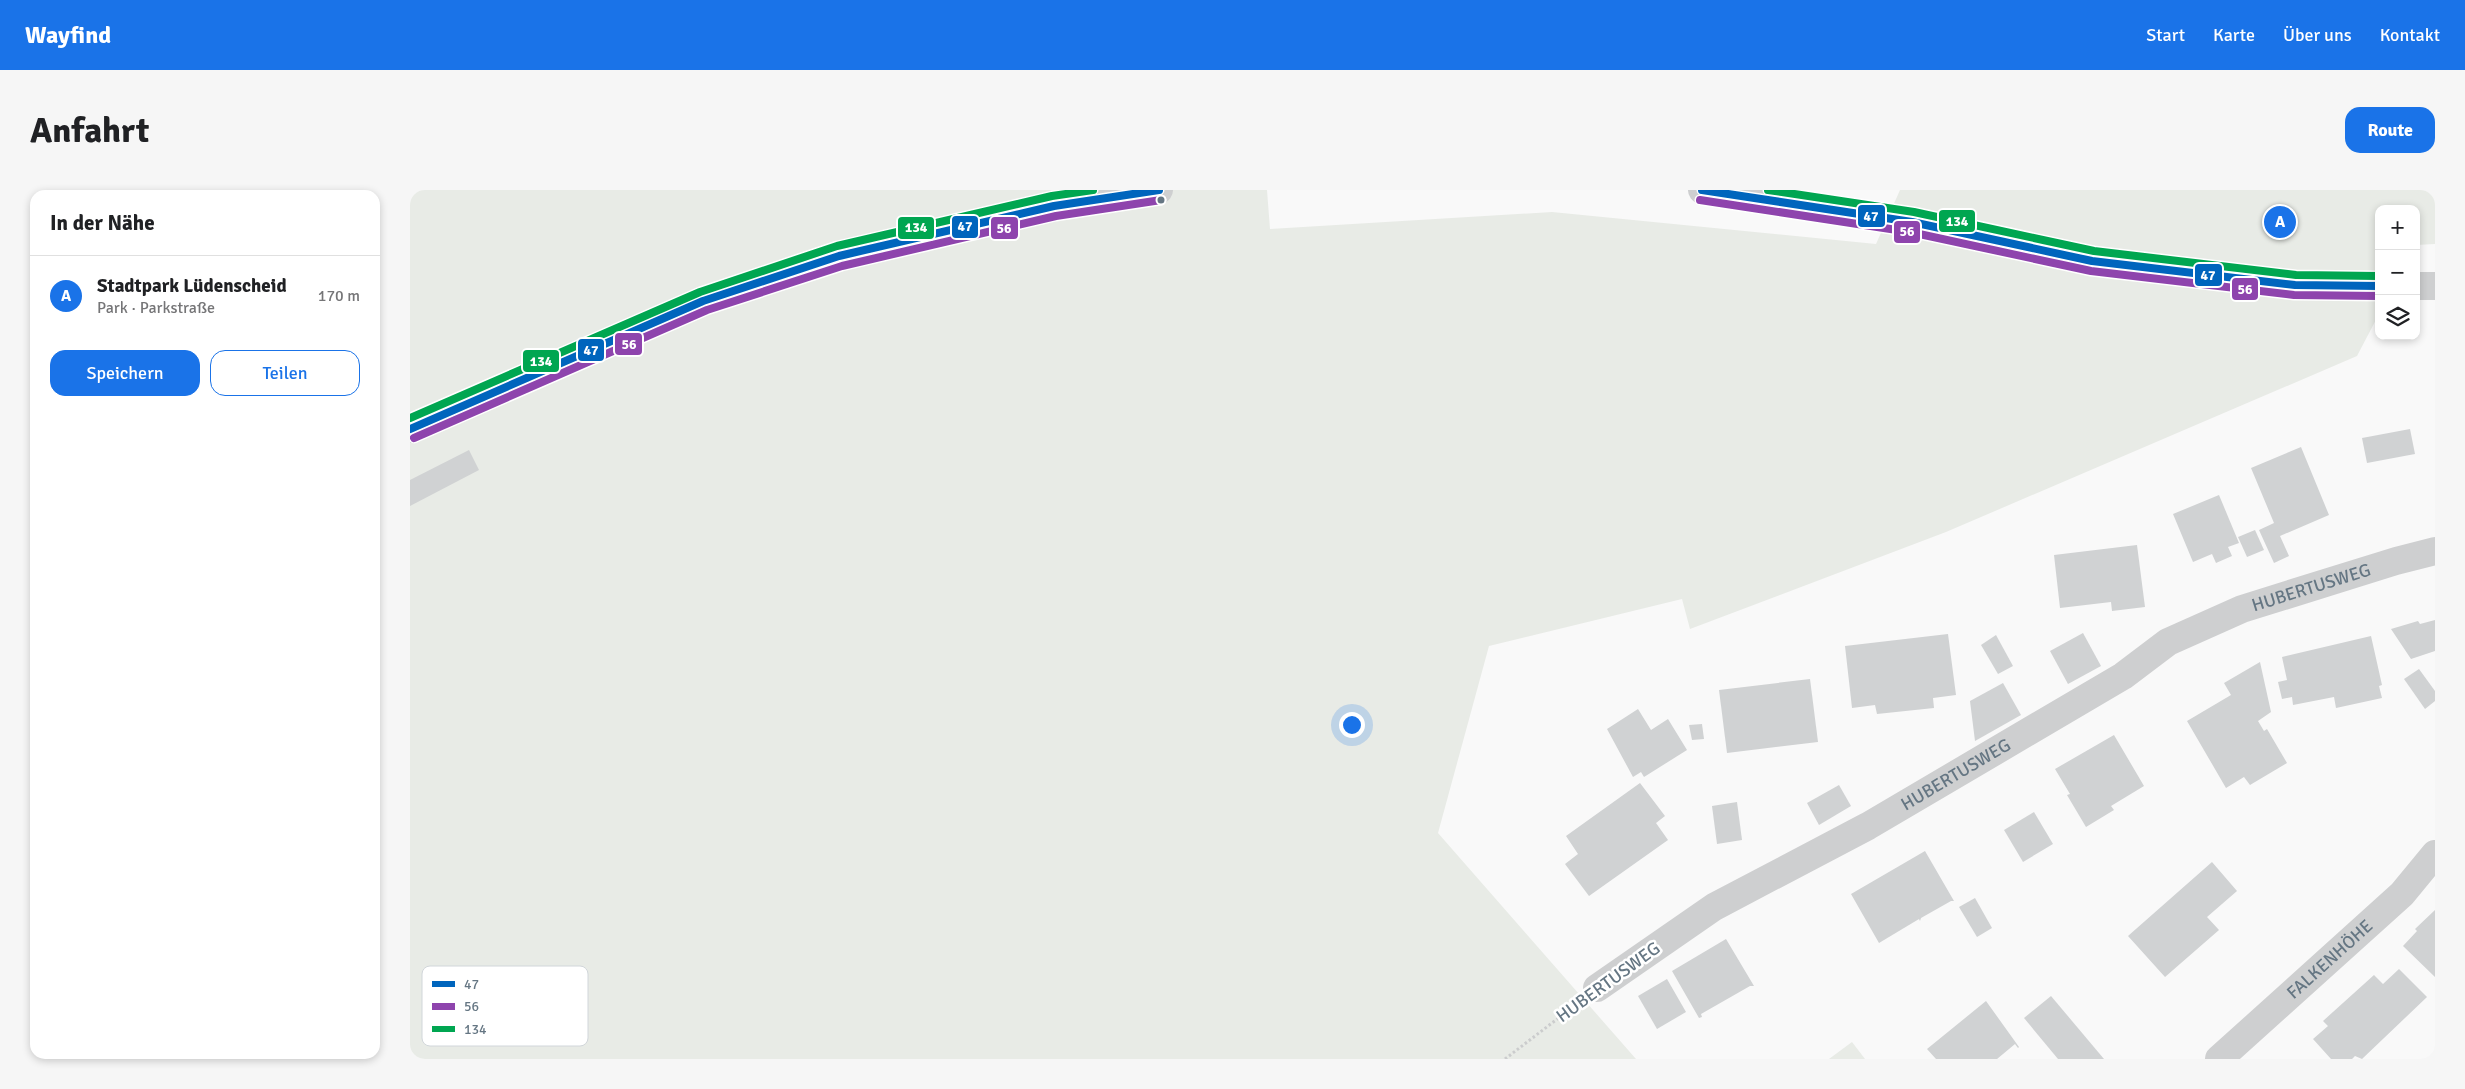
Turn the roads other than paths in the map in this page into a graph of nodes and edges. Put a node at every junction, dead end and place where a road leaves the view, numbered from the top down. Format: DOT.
graph roads {
  1 [pos="1159,190"];
  2 [pos="1702,190"];
  3 [pos="2375,286"];
  4 [pos="2420,286"];
  5 [pos="2435,286"];
  6 [pos="410,429"];
  7 [pos="2435,552"];
  8 [pos="2435,854"];
  9 [pos="1597,988"];
  10 [pos="2219,1059"];
  1 -- 6 [label="street"];
  2 -- 3 [label="street"];
  4 -- 5 [label="street"];
  7 -- 9 [label="street, HUBERTUSWEG"];
  8 -- 10 [label="street, FALKENHÖHE"];
}
